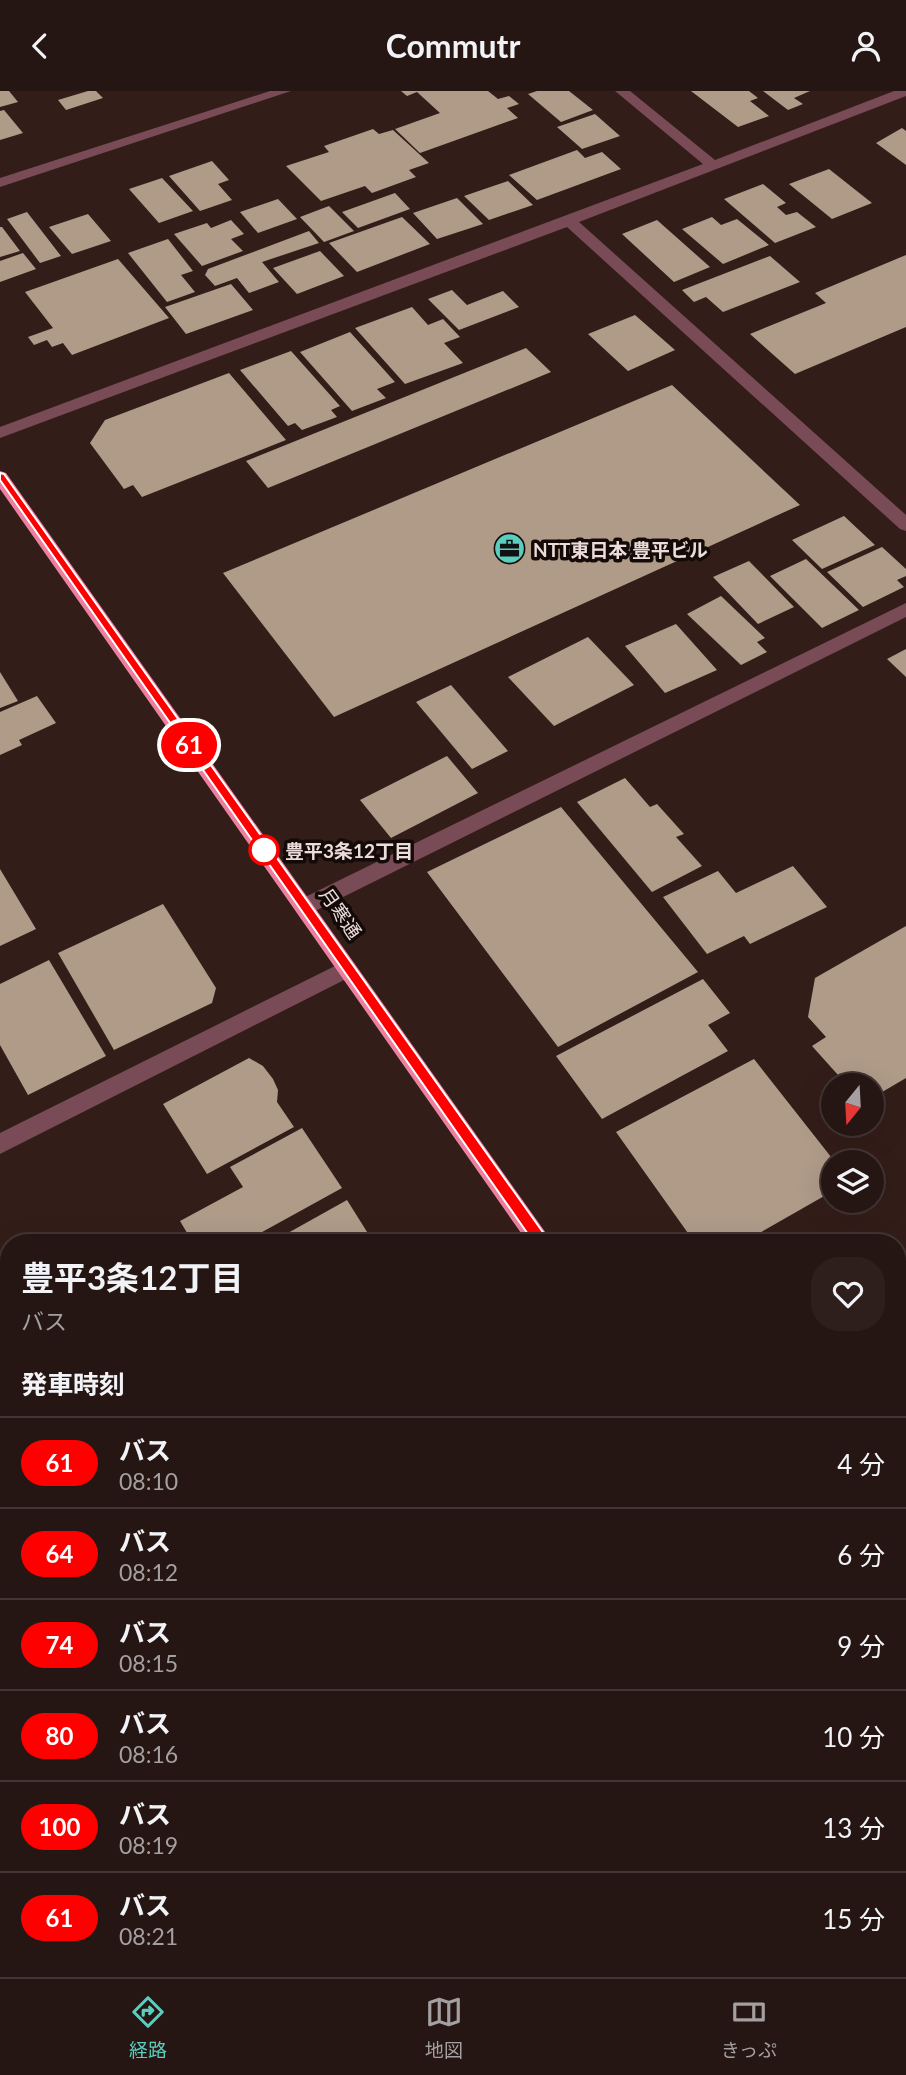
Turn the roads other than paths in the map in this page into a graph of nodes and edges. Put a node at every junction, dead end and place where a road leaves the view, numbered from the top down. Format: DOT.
graph roads {
  1 [pos="284,91"];
  2 [pos="622,91"];
  3 [pos="906,91"];
  4 [pos="712,164"];
  5 [pos="0,183"];
  6 [pos="569,221"];
  7 [pos="0,433"];
  8 [pos="0,477"];
  9 [pos="906,526"];
  10 [pos="906,609"];
  11 [pos="304,907"];
  12 [pos="348,969"];
  13 [pos="0,1144"];
  14 [pos="536,1234"];
  1 -- 5 [label="street"];
  2 -- 4 [label="street"];
  3 -- 4 [label="street"];
  4 -- 6 [label="street"];
  6 -- 7 [label="street"];
  6 -- 9 [label="street"];
  8 -- 11 [label="highway, 月寒通"];
  10 -- 11 [label="street"];
  11 -- 12 [label="highway, 月寒通"];
  12 -- 13 [label="street"];
  12 -- 14 [label="highway, 月寒通"];
}
